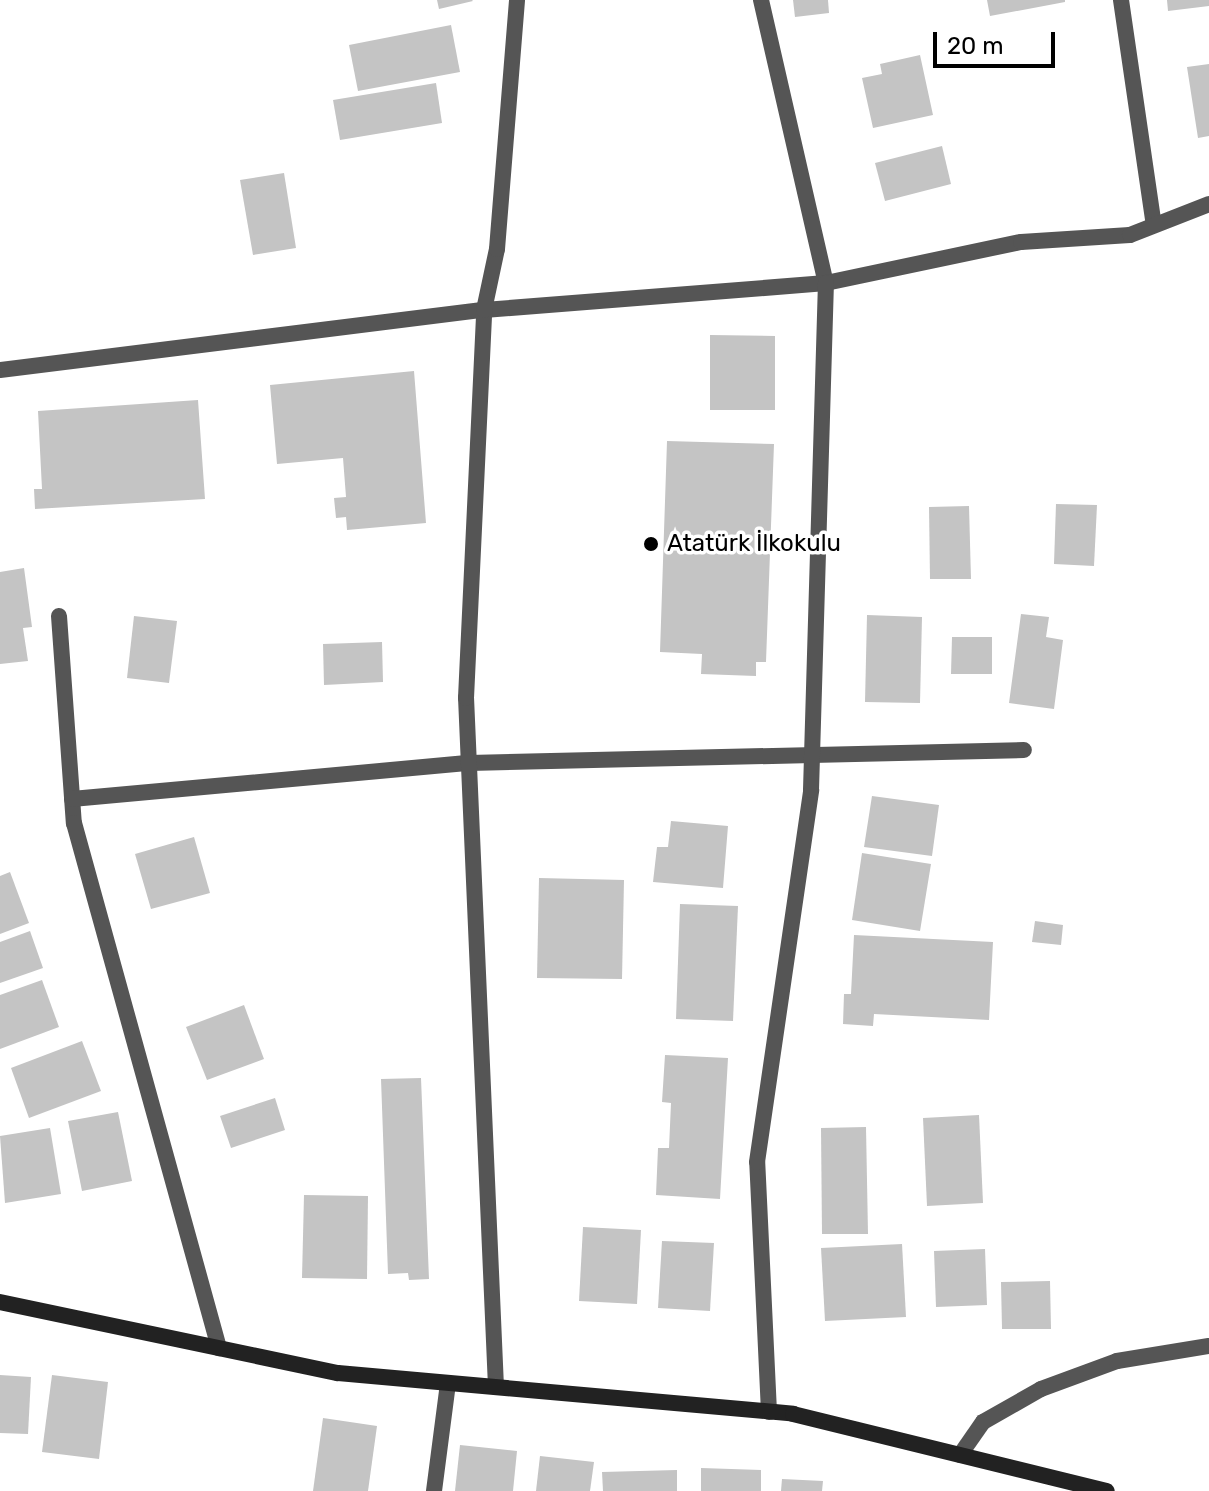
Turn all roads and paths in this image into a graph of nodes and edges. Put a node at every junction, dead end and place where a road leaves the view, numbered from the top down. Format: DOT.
graph roads {
  1 [pos="517,0"];
  2 [pos="761,0"];
  3 [pos="1121,0"];
  4 [pos="1209,204"];
  5 [pos="1154,225"];
  6 [pos="826,283"];
  7 [pos="484,310"];
  8 [pos="0,370"];
  9 [pos="59,616"];
  10 [pos="1024,750"];
  11 [pos="811,758"];
  12 [pos="469,763"];
  13 [pos="72,799"];
  14 [pos="0,1302"];
  15 [pos="1209,1346"];
  16 [pos="219,1348"];
  17 [pos="448,1383"];
  18 [pos="496,1387"];
  19 [pos="769,1412"];
  20 [pos="960,1455"];
  21 [pos="434,1491"];
  22 [pos="1107,1491"];
  1 -- 7 [label="street"];
  2 -- 6 [label="street"];
  3 -- 5 [label="street"];
  4 -- 5 [label="street"];
  5 -- 6 [label="street"];
  6 -- 7 [label="street"];
  6 -- 11 [label="street"];
  7 -- 8 [label="street"];
  7 -- 12 [label="street"];
  9 -- 13 [label="street"];
  10 -- 11 [label="street"];
  11 -- 12 [label="street"];
  11 -- 19 [label="street"];
  12 -- 13 [label="street"];
  12 -- 18 [label="street"];
  13 -- 16 [label="street"];
  14 -- 16 [label="street"];
  15 -- 20 [label="street"];
  16 -- 17 [label="street"];
  17 -- 18 [label="street"];
  17 -- 21 [label="street"];
  18 -- 19 [label="street"];
  19 -- 20 [label="street"];
  20 -- 22 [label="street"];
}
